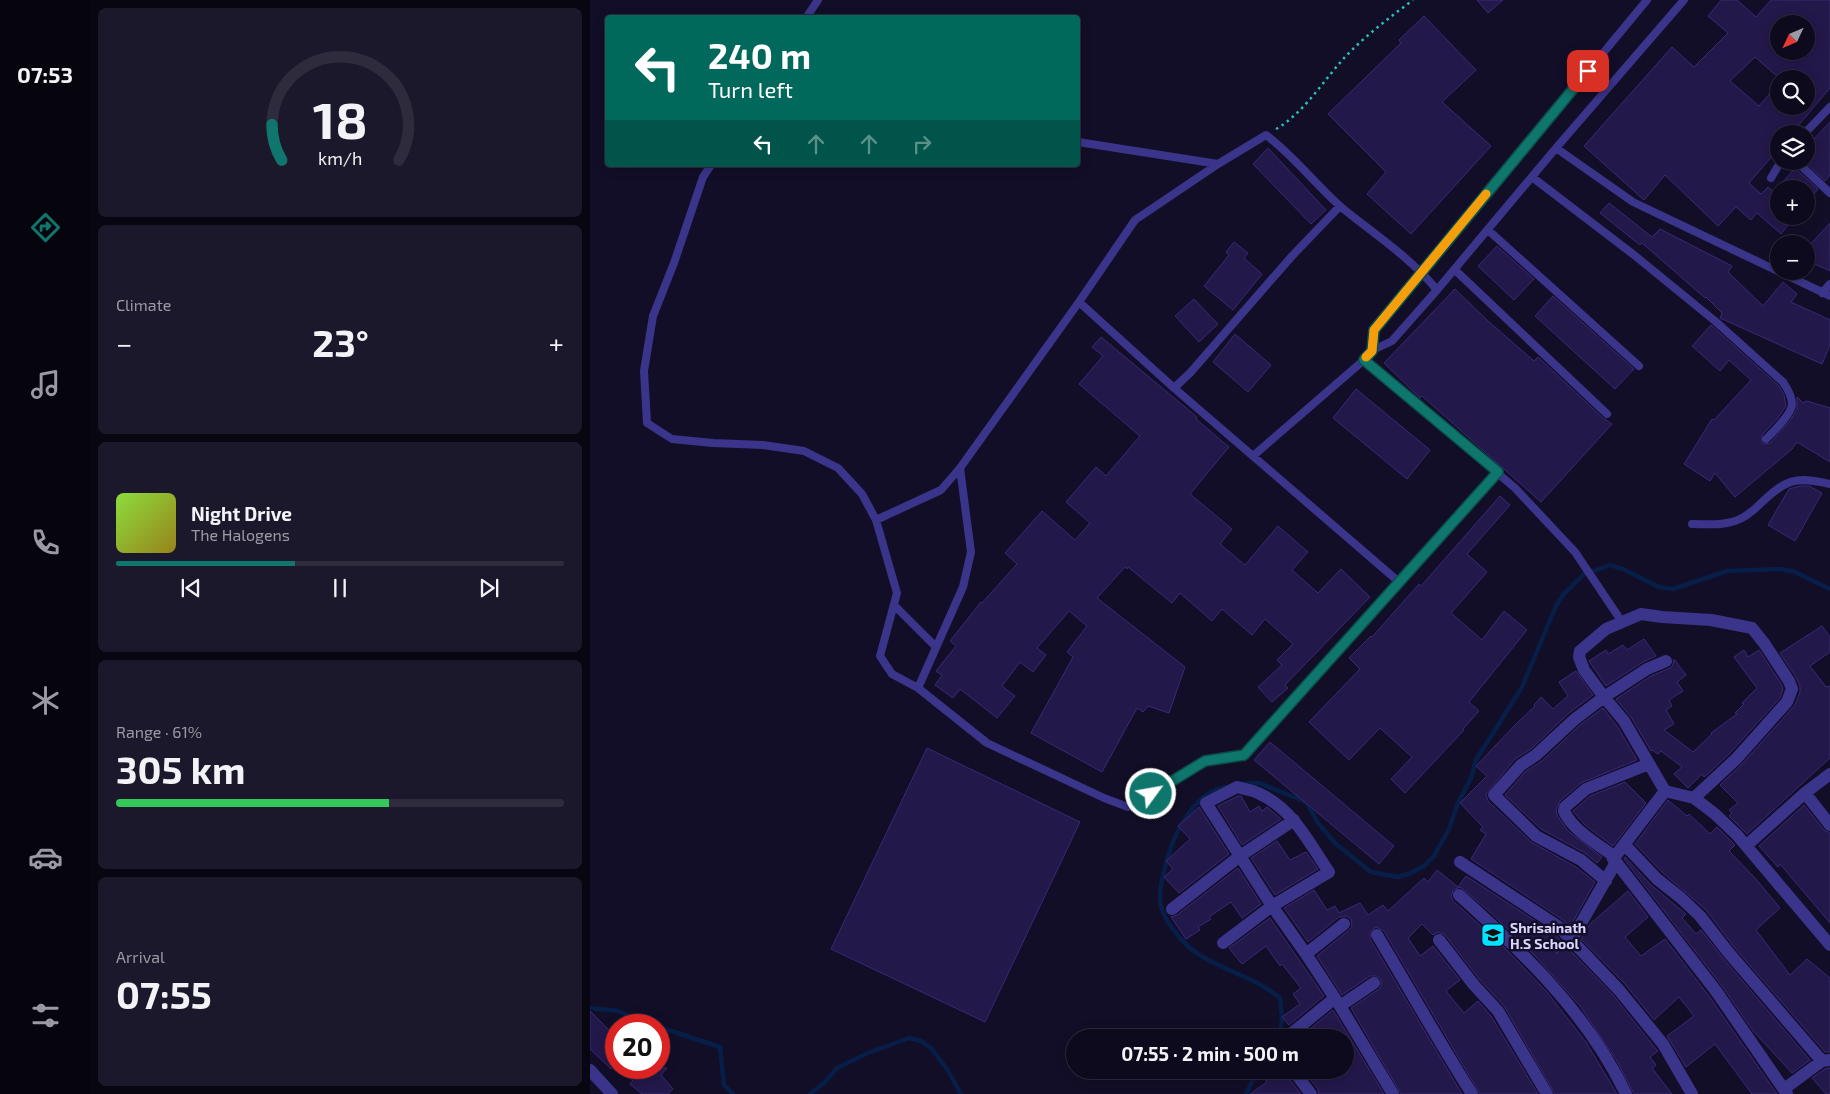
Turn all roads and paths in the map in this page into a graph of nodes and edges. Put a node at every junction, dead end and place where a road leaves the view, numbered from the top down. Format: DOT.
graph roads {
  1 [pos="818,0"];
  2 [pos="1412,0"];
  3 [pos="1647,0"];
  4 [pos="1684,0"];
  5 [pos="808,15"];
  6 [pos="1830,107"];
  7 [pos="1813,125"];
  8 [pos="1266,135"];
  9 [pos="1080,142"];
  10 [pos="1556,148"];
  11 [pos="1218,164"];
  12 [pos="710,167"];
  13 [pos="1776,170"];
  14 [pos="1806,170"];
  15 [pos="1532,176"];
  16 [pos="1771,178"];
  17 [pos="1830,193"];
  18 [pos="1340,206"];
  19 [pos="1488,230"];
  20 [pos="1455,270"];
  21 [pos="1422,271"];
  22 [pos="1830,284"];
  23 [pos="1437,290"];
  24 [pos="1826,295"];
  25 [pos="1079,302"];
  26 [pos="1372,351"];
  27 [pos="1364,360"];
  28 [pos="1638,366"];
  29 [pos="1174,388"];
  30 [pos="1607,414"];
  31 [pos="1766,439"];
  32 [pos="1253,456"];
  33 [pos="960,468"];
  34 [pos="1498,472"];
  35 [pos="1830,484"];
  36 [pos="876,520"];
  37 [pos="1692,524"];
  38 [pos="1399,582"];
  39 [pos="894,605"];
  40 [pos="1618,618"];
  41 [pos="936,647"];
  42 [pos="1666,661"];
  43 [pos="918,688"];
  44 [pos="1604,697"];
  45 [pos="1649,764"];
  46 [pos="1830,774"];
  47 [pos="1665,791"];
  48 [pos="1805,793"];
  49 [pos="1694,798"];
  50 [pos="1294,820"];
  51 [pos="1830,825"];
  52 [pos="1624,844"];
  53 [pos="1747,845"];
  54 [pos="1240,856"];
  55 [pos="1615,860"];
  56 [pos="1460,862"];
  57 [pos="1606,880"];
  58 [pos="1458,895"];
  59 [pos="1272,906"];
  60 [pos="1172,909"];
  61 [pos="1344,924"];
  62 [pos="1377,935"];
  63 [pos="1572,939"];
  64 [pos="1439,940"];
  65 [pos="1223,943"];
  66 [pos="1830,945"];
  67 [pos="1306,954"];
  68 [pos="1374,983"];
  69 [pos="1337,1002"];
  70 [pos="1299,1029"];
  71 [pos="1826,1060"];
  72 [pos="590,1070"];
  73 [pos="1300,1079"];
  74 [pos="1786,1091"];
  75 [pos="610,1093"];
  76 [pos="1311,1094"];
  77 [pos="1393,1094"];
  78 [pos="1472,1094"];
  79 [pos="1547,1094"];
  80 [pos="1626,1094"];
  81 [pos="1692,1094"];
  1 -- 5 [label="lane"];
  2 -- 8 [label="path"];
  3 -- 21 [label="lane"];
  4 -- 10 [label="lane"];
  6 -- 7 [label="lane"];
  8 -- 11 [label="lane"];
  8 -- 18 [label="lane"];
  9 -- 11 [label="lane"];
  10 -- 15 [label="lane"];
  10 -- 24 [label="lane"];
  11 -- 25 [label="lane"];
  12 -- 36 [label="lane"];
  13 -- 16 [label="lane"];
  14 -- 17 [label="lane"];
  15 -- 19 [label="lane"];
  15 -- 31 [label="lane"];
  18 -- 21 [label="lane"];
  18 -- 29 [label="lane"];
  19 -- 20 [label="lane"];
  19 -- 28 [label="lane"];
  20 -- 23 [label="lane"];
  20 -- 30 [label="lane"];
  21 -- 23 [label="lane"];
  21 -- 26 [label="lane"];
  22 -- 24 [label="lane"];
  23 -- 26 [label="lane"];
  25 -- 29 [label="lane"];
  25 -- 33 [label="lane"];
  26 -- 27 [label="lane"];
  27 -- 32 [label="lane"];
  27 -- 34 [label="lane"];
  29 -- 32 [label="lane"];
  32 -- 38 [label="lane"];
  33 -- 36 [label="lane"];
  33 -- 41 [label="lane"];
  34 -- 38 [label="lane"];
  34 -- 40 [label="lane"];
  35 -- 37 [label="lane"];
  36 -- 39 [label="lane"];
  38 -- 43 [label="lane"];
  39 -- 41 [label="lane"];
  39 -- 43 [label="lane"];
  40 -- 44 [label="street"];
  40 -- 49 [label="street"];
  41 -- 43 [label="lane"];
  42 -- 44 [label="street"];
  44 -- 45 [label="street"];
  44 -- 57 [label="street"];
  45 -- 47 [label="street"];
  45 -- 55 [label="street"];
  46 -- 48 [label="street"];
  47 -- 49 [label="street"];
  47 -- 52 [label="street"];
  48 -- 51 [label="street"];
  48 -- 53 [label="street"];
  49 -- 53 [label="street"];
  50 -- 54 [label="street"];
  50 -- 54 [label="street"];
  50 -- 59 [label="street"];
  52 -- 55 [label="street"];
  52 -- 71 [label="street"];
  53 -- 66 [label="street"];
  54 -- 59 [label="street"];
  54 -- 60 [label="street"];
  55 -- 57 [label="street"];
  55 -- 74 [label="street"];
  56 -- 63 [label="street"];
  57 -- 63 [label="street"];
  58 -- 80 [label="street"];
  59 -- 65 [label="street"];
  59 -- 67 [label="street"];
  61 -- 67 [label="street"];
  62 -- 78 [label="street"];
  63 -- 81 [label="street"];
  64 -- 79 [label="street"];
  67 -- 69 [label="street"];
  68 -- 69 [label="street"];
  69 -- 70 [label="street"];
  69 -- 77 [label="street"];
  71 -- 74 [label="street"];
  72 -- 75 [label="street"];
  73 -- 76 [label="street"];
}
